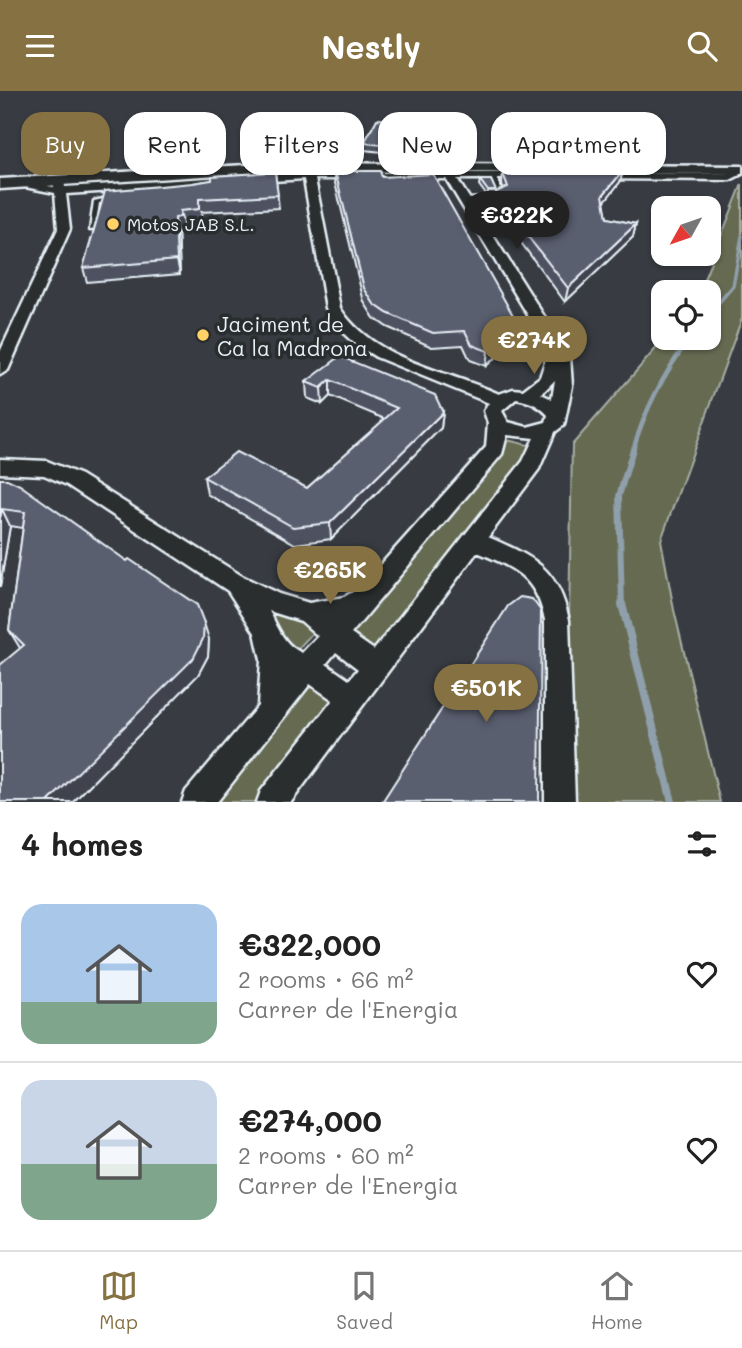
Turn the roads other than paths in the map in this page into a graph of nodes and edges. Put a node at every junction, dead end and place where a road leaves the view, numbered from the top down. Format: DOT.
graph roads {
  1 [pos="378,170"];
  2 [pos="738,170"];
  3 [pos="477,172"];
  4 [pos="378,174"];
  5 [pos="451,175"];
  6 [pos="477,175"];
  7 [pos="309,176"];
  8 [pos="493,176"];
  9 [pos="2,185"];
  10 [pos="60,186"];
  11 [pos="126,197"];
  12 [pos="465,201"];
  13 [pos="92,229"];
  14 [pos="557,348"];
  15 [pos="0,370"];
  16 [pos="527,395"];
  17 [pos="497,411"];
  18 [pos="551,423"];
  19 [pos="0,466"];
  20 [pos="472,540"];
  21 [pos="234,583"];
  22 [pos="371,594"];
  23 [pos="309,613"];
  24 [pos="334,637"];
  25 [pos="274,649"];
  26 [pos="376,666"];
  27 [pos="307,667"];
  28 [pos="352,697"];
  29 [pos="271,713"];
  30 [pos="197,802"];
  31 [pos="272,802"];
  32 [pos="560,802"];
  1 -- 10 [label="street"];
  2 -- 3 [label="street"];
  2 -- 8 [label="street"];
  4 -- 7 [label="street"];
  5 -- 12 [label="street"];
  6 -- 8 [label="street"];
  7 -- 10 [label="street"];
  7 -- 17 [label="street"];
  8 -- 12 [label="lane"];
  9 -- 10 [label="street"];
  10 -- 15 [label="street"];
  11 -- 13 [label="lane"];
  12 -- 14 [label="street"];
  14 -- 16 [label="street"];
  14 -- 18 [label="street"];
  16 -- 17 [label="street"];
  16 -- 18 [label="street"];
  17 -- 18 [label="street"];
  17 -- 22 [label="street"];
  18 -- 20 [label="street"];
  19 -- 21 [label="street"];
  20 -- 26 [label="street"];
  20 -- 32 [label="street"];
  21 -- 23 [label="street"];
  21 -- 25 [label="street"];
  22 -- 23 [label="street"];
  22 -- 24 [label="street"];
  23 -- 24 [label="street"];
  24 -- 26 [label="street"];
  24 -- 27 [label="street"];
  25 -- 27 [label="street"];
  25 -- 29 [label="street"];
  26 -- 28 [label="street"];
  27 -- 28 [label="street"];
  27 -- 29 [label="street"];
  28 -- 31 [label="street"];
  29 -- 30 [label="street"];
}
